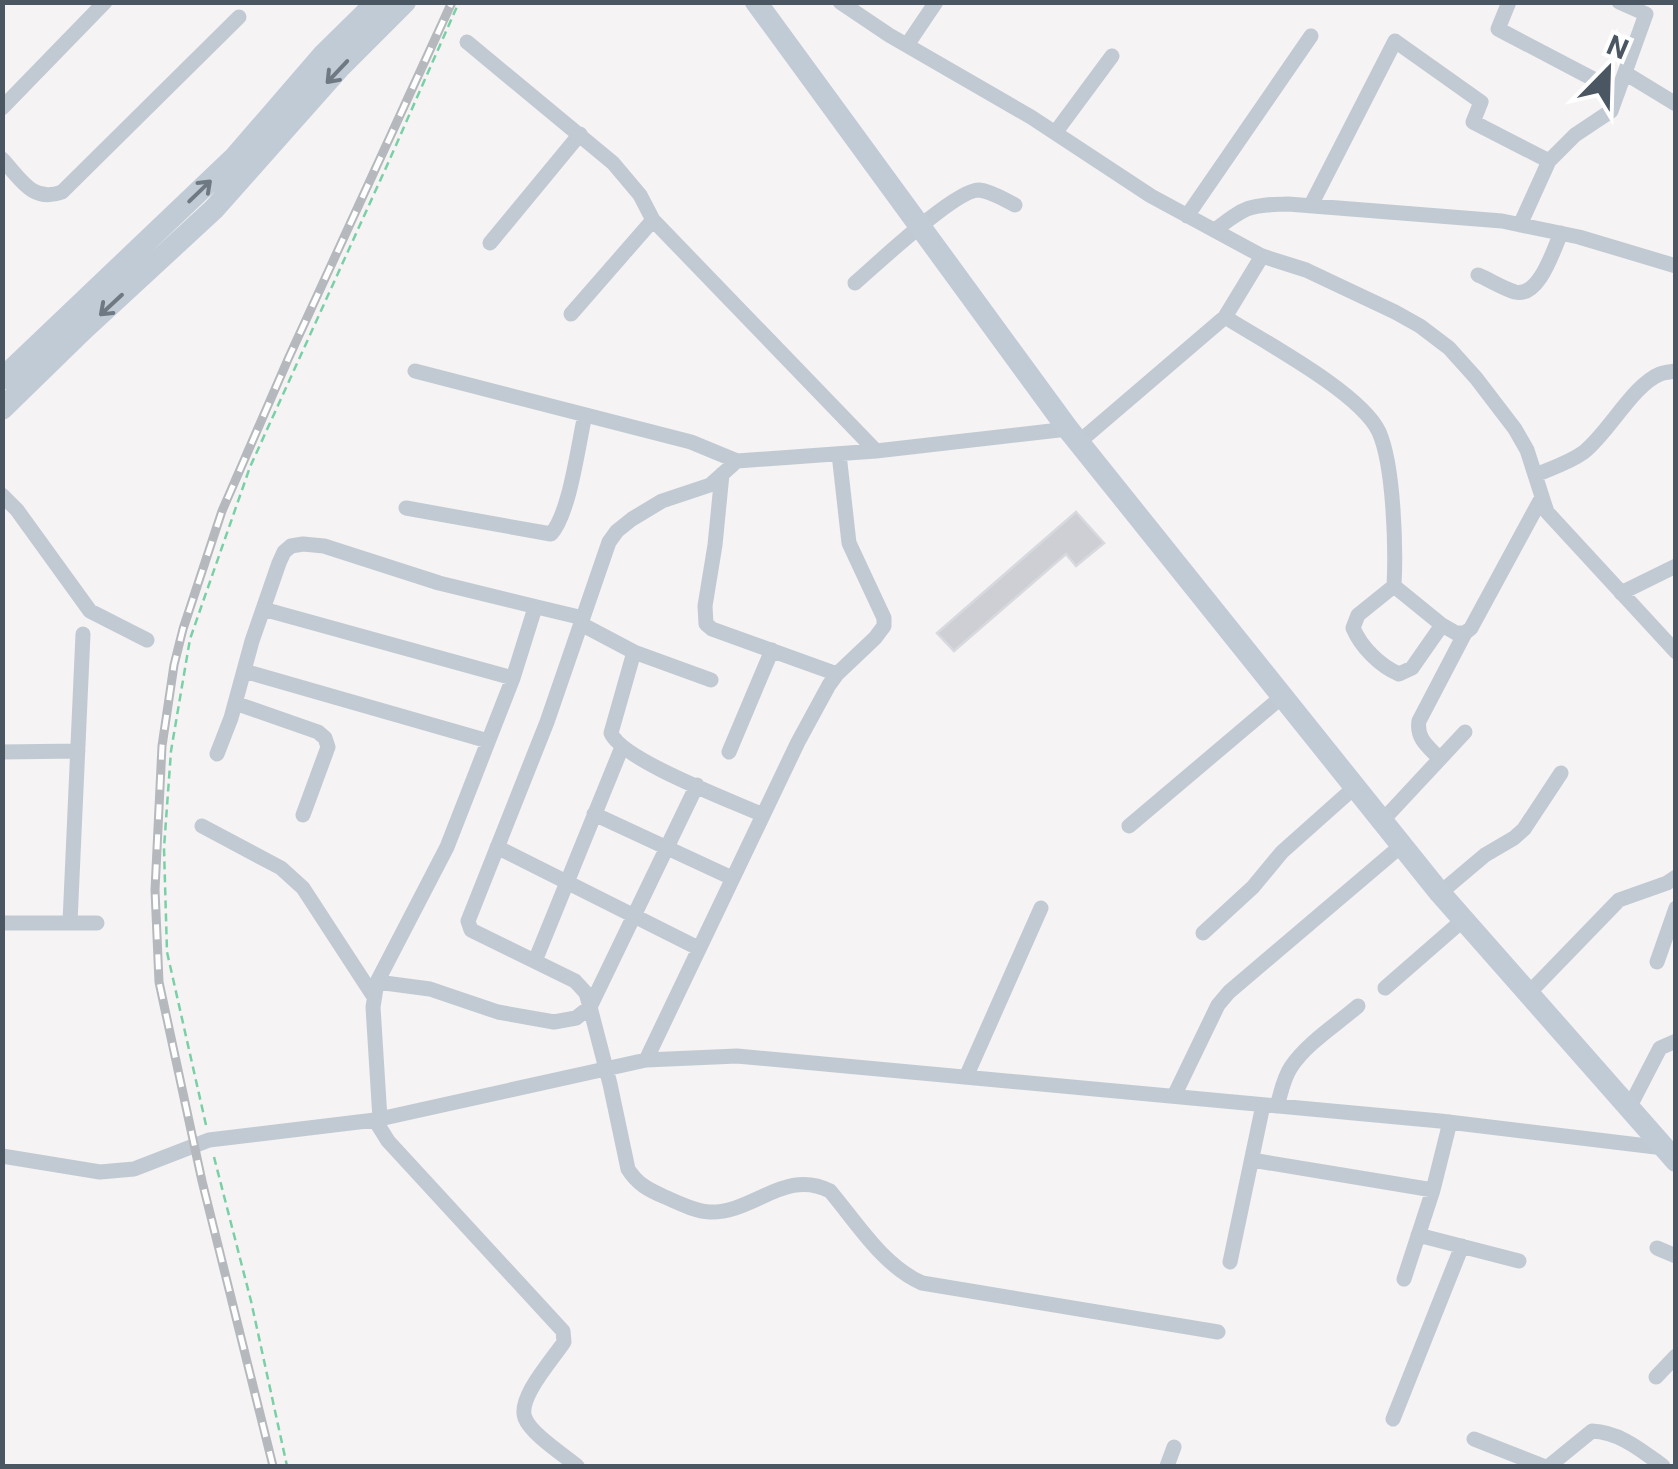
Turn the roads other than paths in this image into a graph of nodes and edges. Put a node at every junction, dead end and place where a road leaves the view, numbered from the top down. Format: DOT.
graph roads {
  1 [pos="104,2"];
  2 [pos="377,2"];
  3 [pos="406,2"];
  4 [pos="756,2"];
  5 [pos="840,2"];
  6 [pos="936,2"];
  7 [pos="1509,2"];
  8 [pos="1619,2"];
  9 [pos="239,17"];
  10 [pos="1311,36"];
  11 [pos="466,42"];
  12 [pos="908,45"];
  13 [pos="1112,56"];
  14 [pos="1625,73"];
  15 [pos="1618,92"];
  16 [pos="1676,104"];
  17 [pos="2,108"];
  18 [pos="1055,133"];
  19 [pos="580,134"];
  20 [pos="2,159"];
  21 [pos="1549,161"];
  22 [pos="1016,205"];
  23 [pos="1311,206"];
  24 [pos="1186,216"];
  25 [pos="654,220"];
  26 [pos="1520,225"];
  27 [pos="920,227"];
  28 [pos="1215,230"];
  29 [pos="1562,233"];
  30 [pos="490,243"];
  31 [pos="1262,256"];
  32 [pos="1676,266"];
  33 [pos="1478,275"];
  34 [pos="855,283"];
  35 [pos="572,314"];
  36 [pos="1225,316"];
  37 [pos="415,371"];
  38 [pos="1676,371"];
  39 [pos="2,379"];
  40 [pos="2,410"];
  41 [pos="585,415"];
  42 [pos="1074,435"];
  43 [pos="876,451"];
  44 [pos="839,454"];
  45 [pos="737,461"];
  46 [pos="722,474"];
  47 [pos="1534,475"];
  48 [pos="2,495"];
  49 [pos="1542,498"];
  50 [pos="406,508"];
  51 [pos="1676,566"];
  52 [pos="1394,586"];
  53 [pos="1621,593"];
  54 [pos="538,607"];
  55 [pos="264,609"];
  56 [pos="582,621"];
  57 [pos="1442,625"];
  58 [pos="83,634"];
  59 [pos="1465,634"];
  60 [pos="147,640"];
  61 [pos="772,650"];
  62 [pos="634,652"];
  63 [pos="1676,652"];
  64 [pos="244,671"];
  65 [pos="836,674"];
  66 [pos="512,678"];
  67 [pos="711,680"];
  68 [pos="1284,695"];
  69 [pos="236,702"];
  70 [pos="1465,732"];
  71 [pos="488,741"];
  72 [pos="622,747"];
  73 [pos="78,751"];
  74 [pos="2,752"];
  75 [pos="728,752"];
  76 [pos="217,754"];
  77 [pos="1440,759"];
  78 [pos="1561,773"];
  79 [pos="697,785"];
  80 [pos="1356,786"];
  81 [pos="594,814"];
  82 [pos="303,815"];
  83 [pos="763,815"];
  84 [pos="1383,820"];
  85 [pos="202,826"];
  86 [pos="1129,826"];
  87 [pos="1402,845"];
  88 [pos="497,847"];
  89 [pos="667,847"];
  90 [pos="732,878"];
  91 [pos="1675,879"];
  92 [pos="566,882"];
  93 [pos="1440,893"];
  94 [pos="1040,908"];
  95 [pos="1676,908"];
  96 [pos="634,916"];
  97 [pos="1464,920"];
  98 [pos="70,922"];
  99 [pos="2,923"];
  100 [pos="97,923"];
  101 [pos="1204,933"];
  102 [pos="698,948"];
  103 [pos="534,961"];
  104 [pos="1658,962"];
  105 [pos="1386,988"];
  106 [pos="376,989"];
  107 [pos="1528,994"];
  108 [pos="590,1006"];
  109 [pos="1358,1006"];
  110 [pos="1676,1041"];
  111 [pos="646,1060"];
  112 [pos="606,1069"];
  113 [pos="966,1077"];
  114 [pos="1174,1096"];
  115 [pos="1270,1106"];
  116 [pos="1629,1108"];
  117 [pos="377,1120"];
  118 [pos="1450,1122"];
  119 [pos="1671,1153"];
  120 [pos="2,1156"];
  121 [pos="1252,1160"];
  122 [pos="1432,1190"];
  123 [pos="1418,1235"];
  124 [pos="1462,1246"];
  125 [pos="1657,1248"];
  126 [pos="1676,1256"];
  127 [pos="1519,1260"];
  128 [pos="1230,1262"];
  129 [pos="1404,1279"];
  130 [pos="1218,1332"];
  131 [pos="1676,1356"];
  132 [pos="1656,1377"];
  133 [pos="1393,1418"];
  134 [pos="1474,1439"];
  135 [pos="1174,1446"];
  136 [pos="578,1466"];
  137 [pos="1167,1466"];
  138 [pos="1546,1466"];
  139 [pos="1663,1466"];
  1 -- 17 [label="street"];
  39 -- 2 [label="street, one-way"];
  3 -- 40 [label="street, one-way"];
  4 -- 27 [label="street"];
  5 -- 12 [label="street"];
  6 -- 12 [label="street"];
  7 -- 15 [label="street"];
  8 -- 14 [label="street"];
  9 -- 20 [label="street"];
  10 -- 24 [label="street"];
  11 -- 19 [label="street"];
  12 -- 18 [label="street"];
  13 -- 18 [label="street"];
  14 -- 15 [label="street"];
  14 -- 16 [label="street"];
  15 -- 21 [label="street"];
  18 -- 24 [label="street"];
  19 -- 25 [label="street"];
  19 -- 30 [label="street"];
  21 -- 23 [label="street"];
  21 -- 26 [label="street"];
  22 -- 27 [label="street"];
  23 -- 26 [label="street"];
  23 -- 28 [label="street"];
  24 -- 28 [label="street"];
  25 -- 35 [label="street"];
  25 -- 43 [label="street"];
  26 -- 29 [label="street"];
  27 -- 34 [label="street"];
  27 -- 42 [label="street"];
  28 -- 31 [label="street"];
  29 -- 32 [label="street"];
  29 -- 33 [label="street"];
  31 -- 36 [label="street"];
  31 -- 47 [label="street"];
  36 -- 42 [label="street"];
  36 -- 52 [label="street"];
  37 -- 41 [label="street"];
  38 -- 47 [label="street"];
  41 -- 45 [label="street"];
  41 -- 50 [label="street"];
  42 -- 43 [label="street"];
  42 -- 68 [label="street"];
  43 -- 44 [label="street"];
  44 -- 45 [label="street"];
  44 -- 65 [label="street"];
  45 -- 46 [label="street"];
  46 -- 56 [label="street"];
  46 -- 61 [label="street"];
  47 -- 49 [label="street"];
  48 -- 60 [label="street"];
  49 -- 53 [label="street"];
  49 -- 59 [label="street"];
  51 -- 53 [label="street"];
  52 -- 57 [label="street"];
  52 -- 57 [label="street"];
  53 -- 63 [label="street"];
  54 -- 55 [label="street"];
  54 -- 56 [label="street"];
  54 -- 66 [label="street"];
  55 -- 64 [label="street"];
  55 -- 66 [label="street"];
  56 -- 62 [label="street"];
  56 -- 88 [label="street"];
  57 -- 59 [label="street"];
  58 -- 73 [label="street"];
  59 -- 77 [label="street"];
  61 -- 65 [label="street"];
  61 -- 75 [label="street"];
  62 -- 67 [label="street"];
  62 -- 72 [label="street"];
  64 -- 69 [label="street"];
  64 -- 71 [label="street"];
  65 -- 83 [label="street"];
  66 -- 71 [label="street"];
  68 -- 80 [label="street"];
  68 -- 86 [label="street"];
  69 -- 76 [label="street"];
  69 -- 82 [label="street"];
  70 -- 77 [label="street"];
  71 -- 106 [label="street"];
  72 -- 79 [label="street"];
  72 -- 81 [label="street"];
  73 -- 74 [label="street"];
  73 -- 98 [label="street"];
  77 -- 84 [label="street"];
  78 -- 93 [label="street"];
  79 -- 83 [label="street"];
  79 -- 89 [label="street"];
  80 -- 84 [label="street"];
  80 -- 101 [label="street"];
  81 -- 89 [label="street"];
  81 -- 92 [label="street"];
  83 -- 90 [label="street"];
  84 -- 87 [label="street"];
  85 -- 106 [label="street"];
  87 -- 93 [label="street"];
  87 -- 114 [label="street"];
  88 -- 92 [label="street"];
  88 -- 103 [label="street"];
  89 -- 90 [label="street"];
  89 -- 96 [label="street"];
  90 -- 102 [label="street"];
  91 -- 107 [label="street"];
  92 -- 96 [label="street"];
  92 -- 103 [label="street"];
  93 -- 97 [label="street"];
  94 -- 113 [label="street"];
  95 -- 104 [label="street"];
  96 -- 102 [label="street"];
  96 -- 108 [label="street"];
  97 -- 105 [label="street"];
  97 -- 107 [label="street"];
  98 -- 99 [label="street"];
  98 -- 100 [label="street"];
  102 -- 111 [label="street"];
  103 -- 108 [label="street"];
  106 -- 108 [label="street"];
  106 -- 117 [label="street"];
  107 -- 116 [label="street"];
  108 -- 112 [label="street"];
  109 -- 115 [label="street"];
  110 -- 116 [label="street"];
  111 -- 112 [label="street"];
  111 -- 113 [label="street"];
  112 -- 117 [label="street"];
  112 -- 130 [label="street"];
  113 -- 114 [label="street"];
  114 -- 115 [label="street"];
  115 -- 118 [label="street"];
  115 -- 121 [label="street"];
  116 -- 119 [label="street"];
  117 -- 120 [label="street"];
  117 -- 136 [label="street"];
  118 -- 119 [label="street"];
  118 -- 122 [label="street"];
  121 -- 122 [label="street"];
  121 -- 128 [label="street"];
  122 -- 123 [label="street"];
  123 -- 124 [label="street"];
  123 -- 129 [label="street"];
  124 -- 127 [label="street"];
  124 -- 133 [label="street"];
  125 -- 126 [label="street"];
  131 -- 132 [label="street"];
  134 -- 138 [label="street"];
  135 -- 137 [label="street"];
  138 -- 139 [label="street"];
}
